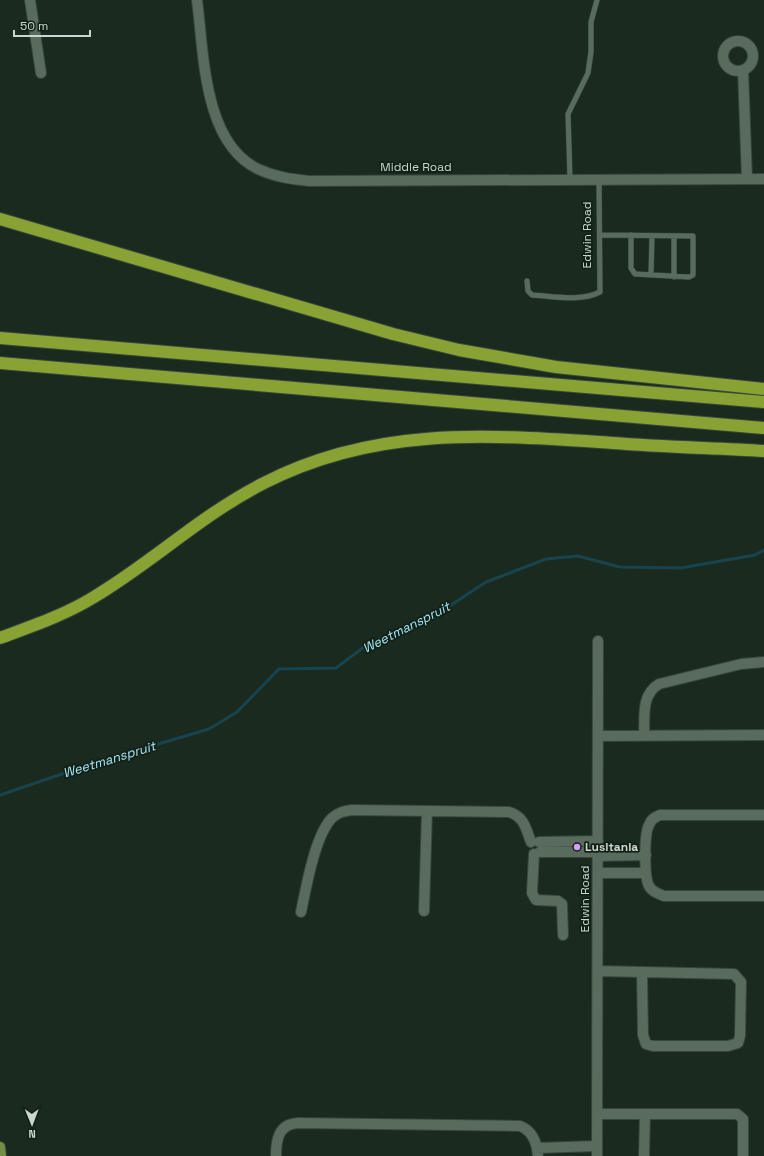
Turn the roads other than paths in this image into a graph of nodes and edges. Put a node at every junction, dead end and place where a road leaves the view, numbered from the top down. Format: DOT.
graph roads {
  1 [pos="30,0"];
  2 [pos="197,0"];
  3 [pos="597,0"];
  4 [pos="742,70"];
  5 [pos="41,73"];
  6 [pos="570,179"];
  7 [pos="599,179"];
  8 [pos="747,179"];
  9 [pos="764,179"];
  10 [pos="0,219"];
  11 [pos="600,235"];
  12 [pos="631,235"];
  13 [pos="652,236"];
  14 [pos="674,236"];
  15 [pos="651,275"];
  16 [pos="674,276"];
  17 [pos="527,282"];
  18 [pos="0,338"];
  19 [pos="0,363"];
  20 [pos="18,364"];
  21 [pos="0,366"];
  22 [pos="764,390"];
  23 [pos="764,402"];
  24 [pos="764,428"];
  25 [pos="764,451"];
  26 [pos="0,638"];
  27 [pos="598,642"];
  28 [pos="764,662"];
  29 [pos="644,734"];
  30 [pos="764,735"];
  31 [pos="599,736"];
  32 [pos="427,811"];
  33 [pos="764,815"];
  34 [pos="598,841"];
  35 [pos="536,848"];
  36 [pos="598,854"];
  37 [pos="646,855"];
  38 [pos="646,873"];
  39 [pos="598,874"];
  40 [pos="764,896"];
  41 [pos="424,911"];
  42 [pos="301,912"];
  43 [pos="563,936"];
  44 [pos="598,971"];
  45 [pos="642,973"];
  46 [pos="598,1114"];
  47 [pos="644,1114"];
  48 [pos="0,1147"];
  49 [pos="597,1151"];
  50 [pos="538,1152"];
  51 [pos="1,1156"];
  52 [pos="276,1156"];
  53 [pos="644,1156"];
  54 [pos="743,1156"];
  1 -- 5 [label="street"];
  2 -- 6 [label="street, Middle Road"];
  3 -- 6 [label="lane"];
  4 -- 8 [label="street"];
  6 -- 7 [label="street, Middle Road"];
  7 -- 8 [label="street, Middle Road"];
  7 -- 11 [label="lane, Edwin Road"];
  8 -- 9 [label="street, Middle Road"];
  10 -- 22 [label="highway"];
  11 -- 12 [label="lane"];
  11 -- 17 [label="lane, Edwin Road"];
  12 -- 13 [label="lane"];
  12 -- 15 [label="lane"];
  13 -- 14 [label="lane"];
  13 -- 15 [label="lane"];
  14 -- 16 [label="lane"];
  14 -- 16 [label="lane"];
  15 -- 16 [label="lane"];
  18 -- 23 [label="highway"];
  19 -- 20 [label="highway"];
  20 -- 21 [label="highway"];
  20 -- 24 [label="highway"];
  25 -- 26 [label="highway"];
  27 -- 31 [label="street, Edwin Road"];
  28 -- 29 [label="street"];
  29 -- 30 [label="street"];
  29 -- 31 [label="street"];
  31 -- 34 [label="street, Edwin Road"];
  32 -- 35 [label="street"];
  32 -- 41 [label="street"];
  32 -- 42 [label="street"];
  33 -- 37 [label="street"];
  34 -- 35 [label="street"];
  34 -- 36 [label="street, Edwin Road"];
  35 -- 36 [label="street"];
  35 -- 43 [label="street"];
  36 -- 37 [label="street"];
  36 -- 39 [label="street, Edwin Road"];
  37 -- 38 [label="street"];
  38 -- 39 [label="street"];
  38 -- 40 [label="street"];
  39 -- 44 [label="street, Edwin Road"];
  44 -- 45 [label="street"];
  44 -- 46 [label="street, Edwin Road"];
  45 -- 45 [label="street"];
  46 -- 47 [label="street"];
  46 -- 49 [label="street, Edwin Road"];
  47 -- 53 [label="street"];
  47 -- 54 [label="street"];
  48 -- 51 [label="main road"];
  49 -- 50 [label="street"];
  50 -- 52 [label="street"];
}
